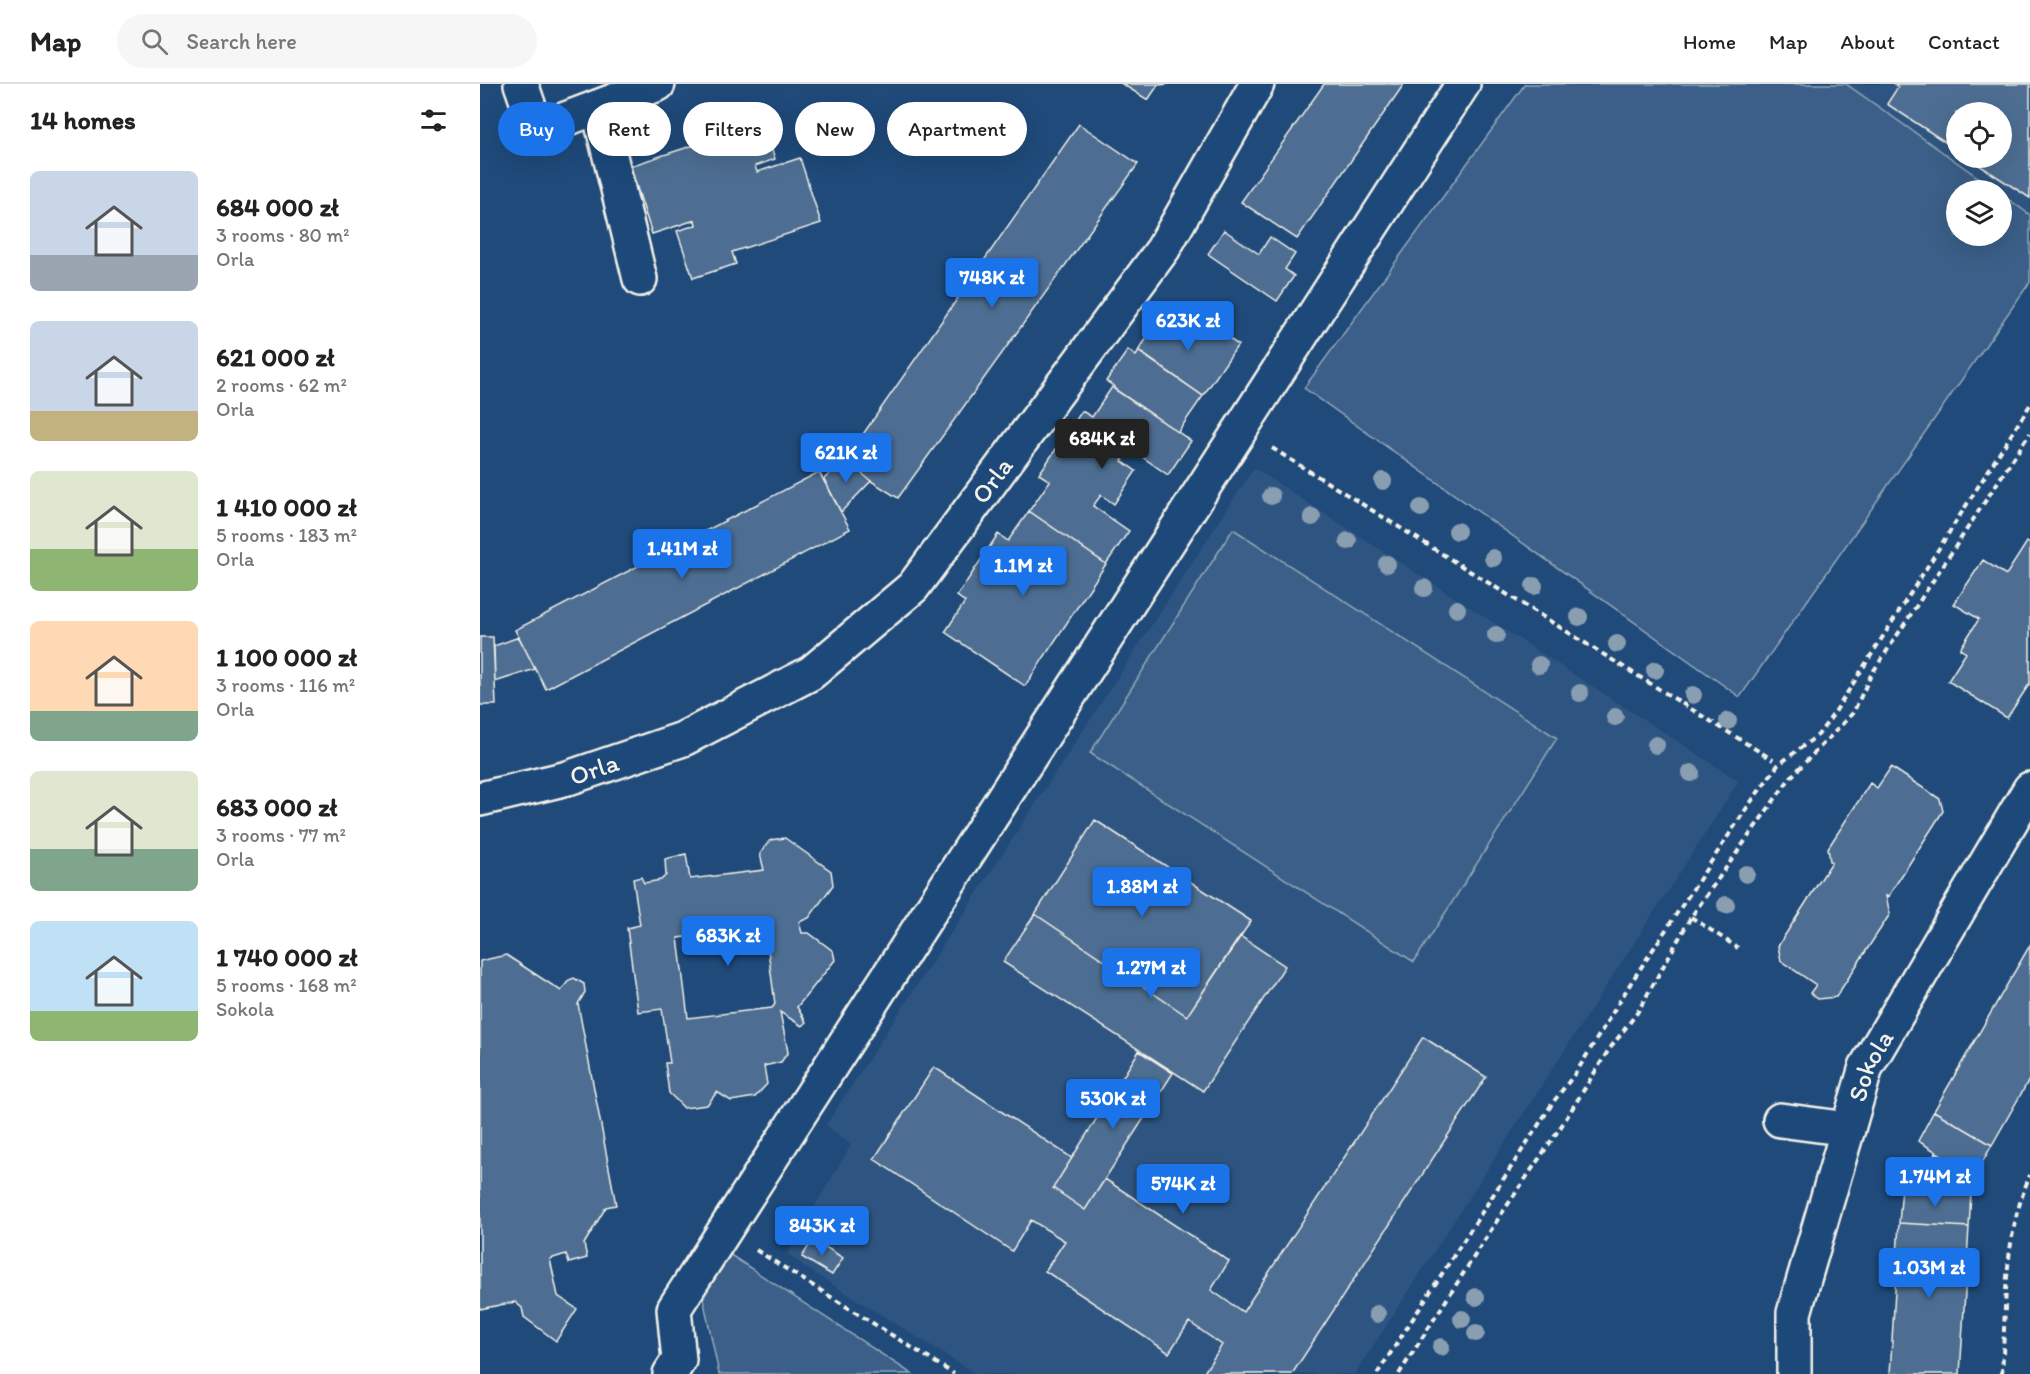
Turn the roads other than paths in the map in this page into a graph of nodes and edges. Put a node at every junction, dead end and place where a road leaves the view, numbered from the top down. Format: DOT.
graph roads {
  1 [pos="521,84"];
  2 [pos="658,84"];
  3 [pos="1257,84"];
  4 [pos="1463,84"];
  5 [pos="611,102"];
  6 [pos="587,111"];
  7 [pos="610,156"];
  8 [pos="640,279"];
  9 [pos="2030,789"];
  10 [pos="480,799"];
  11 [pos="1780,1120"];
  12 [pos="1848,1129"];
  13 [pos="670,1374"];
  14 [pos="1794,1374"];
  1 -- 6 [label="street"];
  2 -- 5 [label="street"];
  3 -- 10 [label="street, Orla"];
  4 -- 13 [label="street"];
  7 -- 8 [label="street"];
  9 -- 12 [label="street, Sokola"];
  11 -- 12 [label="street"];
  12 -- 14 [label="street, Sokola"];
}
